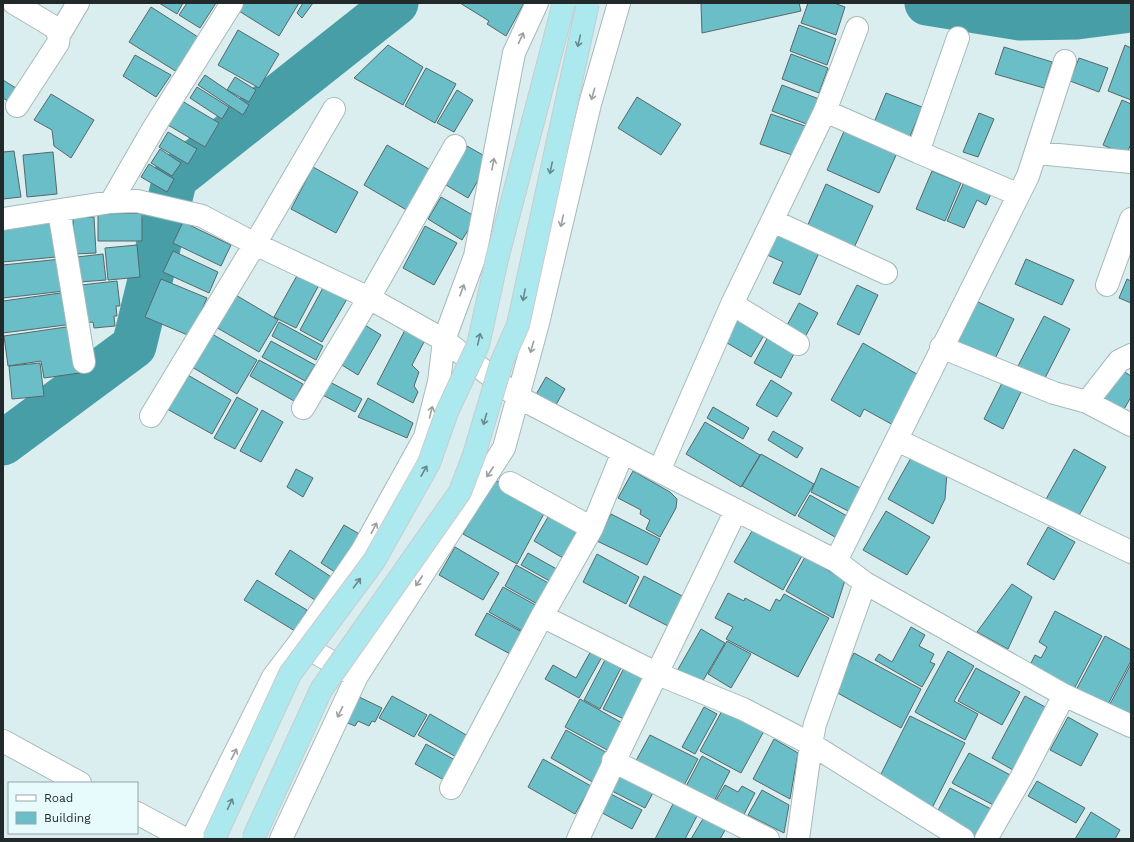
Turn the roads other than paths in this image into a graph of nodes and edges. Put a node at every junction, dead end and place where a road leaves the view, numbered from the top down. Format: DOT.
graph roads {
  1 [pos="14,3"];
  2 [pos="78,3"];
  3 [pos="232,3"];
  4 [pos="537,3"];
  5 [pos="564,3"];
  6 [pos="588,3"];
  7 [pos="620,3"];
  8 [pos="857,28"];
  9 [pos="59,35"];
  10 [pos="958,38"];
  11 [pos="1065,61"];
  12 [pos="17,106"];
  13 [pos="334,109"];
  14 [pos="825,111"];
  15 [pos="455,146"];
  16 [pos="918,152"];
  17 [pos="1037,153"];
  18 [pos="1131,162"];
  19 [pos="1018,194"];
  20 [pos="111,202"];
  21 [pos="59,210"];
  22 [pos="1131,218"];
  23 [pos="3,219"];
  24 [pos="773,221"];
  25 [pos="255,244"];
  26 [pos="886,273"];
  27 [pos="1107,284"];
  28 [pos="369,298"];
  29 [pos="732,304"];
  30 [pos="444,340"];
  31 [pos="798,344"];
  32 [pos="941,347"];
  33 [pos="1131,355"];
  34 [pos="84,362"];
  35 [pos="518,397"];
  36 [pos="1087,402"];
  37 [pos="303,408"];
  38 [pos="151,416"];
  39 [pos="1131,425"];
  40 [pos="897,440"];
  41 [pos="623,452"];
  42 [pos="659,471"];
  43 [pos="510,482"];
  44 [pos="736,510"];
  45 [pos="592,528"];
  46 [pos="1131,552"];
  47 [pos="836,561"];
  48 [pos="865,583"];
  49 [pos="542,616"];
  50 [pos="299,643"];
  51 [pos="658,674"];
  52 [pos="357,676"];
  53 [pos="1064,695"];
  54 [pos="1131,726"];
  55 [pos="3,742"];
  56 [pos="811,744"];
  57 [pos="613,761"];
  58 [pos="78,782"];
  59 [pos="451,788"];
  60 [pos="138,814"];
  61 [pos="185,839"];
  62 [pos="192,839"];
  63 [pos="214,839"];
  64 [pos="253,839"];
  65 [pos="281,839"];
  66 [pos="578,839"];
  67 [pos="768,839"];
  68 [pos="798,839"];
  69 [pos="963,839"];
  70 [pos="986,839"];
  1 -- 9 [label="street"];
  2 -- 9 [label="street"];
  3 -- 20 [label="street"];
  30 -- 4 [label="street, one-way"];
  63 -- 5 [label="main road, one-way, bridge"];
  6 -- 64 [label="main road, one-way, bridge"];
  7 -- 35 [label="street, one-way"];
  8 -- 14 [label="street"];
  9 -- 12 [label="street"];
  10 -- 16 [label="street"];
  11 -- 17 [label="street"];
  13 -- 25 [label="street"];
  14 -- 16 [label="street"];
  14 -- 24 [label="street"];
  15 -- 28 [label="street"];
  16 -- 19 [label="street"];
  17 -- 18 [label="street"];
  17 -- 19 [label="street"];
  19 -- 32 [label="street"];
  20 -- 21 [label="street"];
  20 -- 25 [label="street"];
  21 -- 23 [label="street"];
  21 -- 34 [label="street"];
  22 -- 27 [label="street"];
  24 -- 26 [label="street"];
  24 -- 29 [label="street"];
  25 -- 28 [label="street"];
  25 -- 38 [label="street"];
  28 -- 30 [label="street"];
  28 -- 37 [label="street"];
  29 -- 31 [label="street"];
  29 -- 42 [label="street"];
  30 -- 35 [label="street"];
  50 -- 30 [label="street, one-way"];
  32 -- 36 [label="street"];
  32 -- 40 [label="street"];
  33 -- 36 [label="street"];
  35 -- 41 [label="street"];
  35 -- 52 [label="street, one-way"];
  36 -- 39 [label="street"];
  40 -- 46 [label="street"];
  40 -- 47 [label="street"];
  41 -- 42 [label="street"];
  41 -- 45 [label="street"];
  42 -- 44 [label="street"];
  43 -- 45 [label="street"];
  44 -- 47 [label="street"];
  44 -- 51 [label="street"];
  45 -- 49 [label="street"];
  47 -- 48 [label="street"];
  48 -- 53 [label="street"];
  48 -- 56 [label="street"];
  49 -- 51 [label="street"];
  49 -- 59 [label="street"];
  50 -- 52 [label="street"];
  62 -- 50 [label="street, one-way"];
  51 -- 56 [label="street"];
  51 -- 57 [label="street"];
  52 -- 65 [label="street, one-way"];
  53 -- 54 [label="street"];
  53 -- 70 [label="street"];
  55 -- 58 [label="street"];
  56 -- 68 [label="street"];
  56 -- 69 [label="street"];
  57 -- 66 [label="street"];
  57 -- 67 [label="street"];
  60 -- 61 [label="street"];
}
